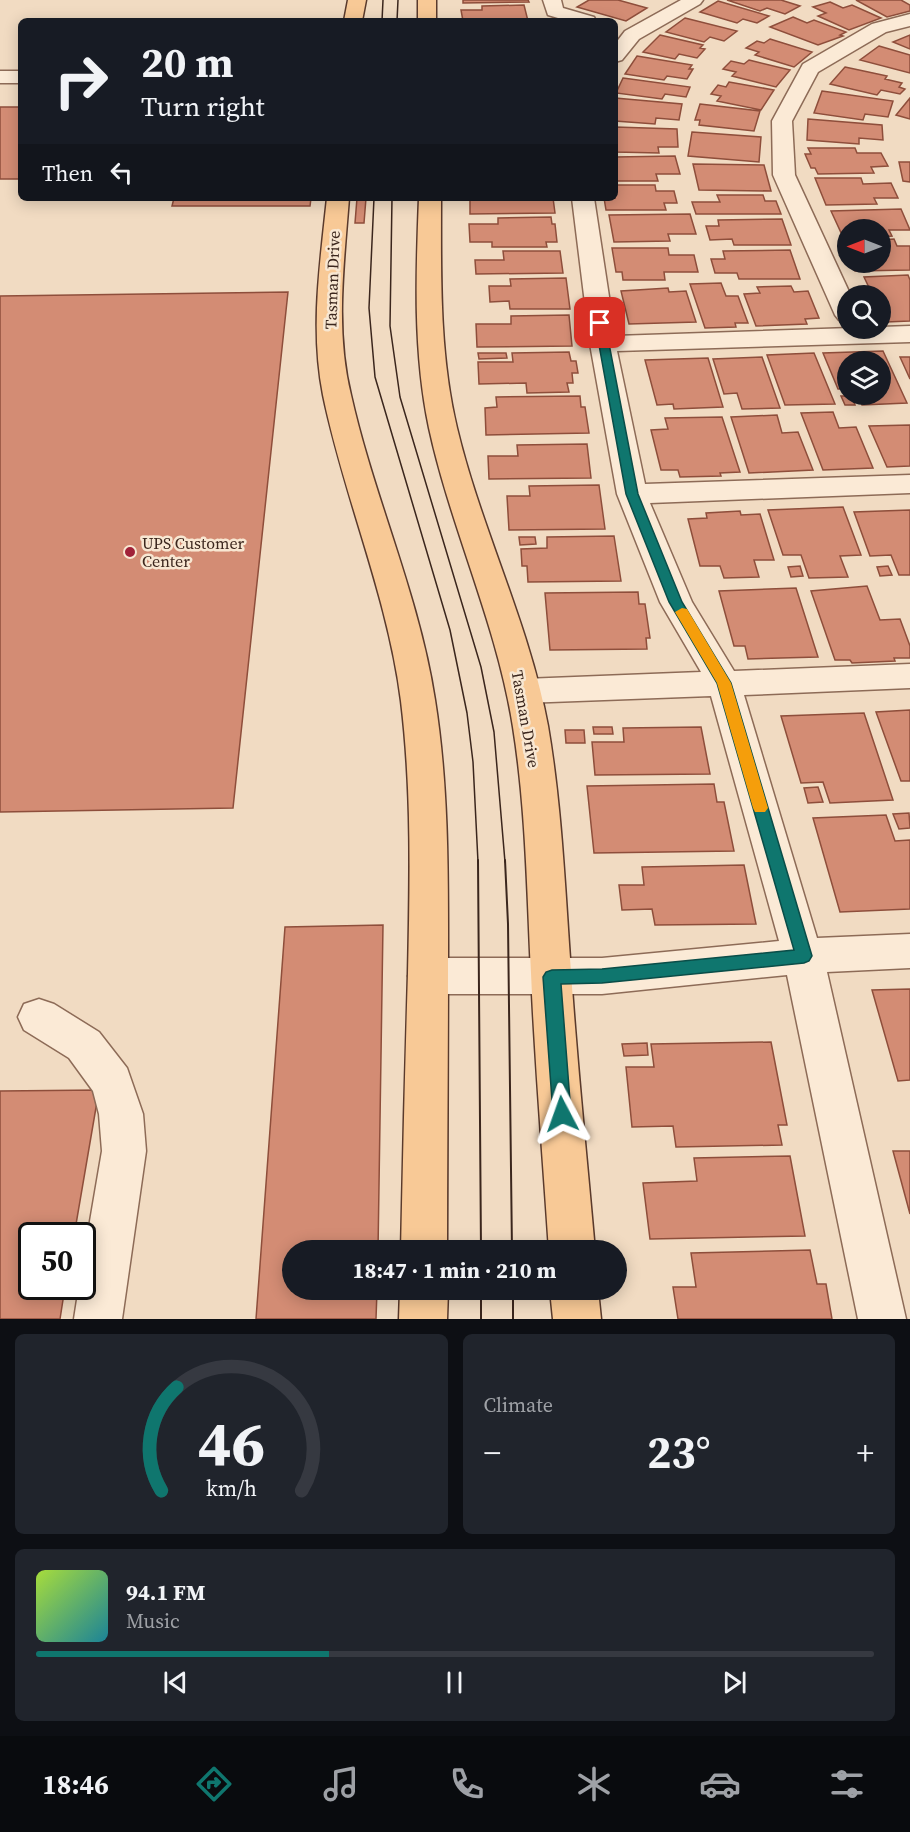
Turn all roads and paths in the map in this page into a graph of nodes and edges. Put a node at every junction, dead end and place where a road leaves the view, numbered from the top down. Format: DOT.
graph roads {
  1 [pos="357,0"];
  2 [pos="427,0"];
  3 [pos="552,0"];
  4 [pos="694,0"];
  5 [pos="354,18"];
  6 [pos="427,18"];
  7 [pos="577,18"];
  8 [pos="910,20"];
  9 [pos="623,32"];
  10 [pos="618,47"];
  11 [pos="0,77"];
  12 [pos="18,77"];
  13 [pos="338,201"];
  14 [pos="430,201"];
  15 [pos="584,201"];
  16 [pos="837,291"];
  17 [pos="837,327"];
  18 [pos="891,331"];
  19 [pos="910,334"];
  20 [pos="603,344"];
  21 [pos="910,484"];
  22 [pos="632,494"];
  23 [pos="910,676"];
  24 [pos="724,683"];
  25 [pos="524,691"];
  26 [pos="910,951"];
  27 [pos="804,956"];
  28 [pos="428,976"];
  29 [pos="552,977"];
  30 [pos="39,1017"];
  31 [pos="424,1240"];
  32 [pos="571,1240"];
  33 [pos="424,1300"];
  34 [pos="575,1300"];
  35 [pos="98,1319"];
  36 [pos="423,1319"];
  37 [pos="577,1319"];
  38 [pos="882,1319"];
  1 -- 5 [label="main road"];
  2 -- 6 [label="main road"];
  3 -- 7 [label="street"];
  4 -- 9 [label="street"];
  8 -- 16 [label="street"];
  9 -- 10 [label="street"];
  11 -- 12 [label="street"];
  13 -- 28 [label="main road, Tasman Drive"];
  14 -- 25 [label="main road, Tasman Drive"];
  15 -- 20 [label="street"];
  17 -- 20 [label="street"];
  18 -- 19 [label="street"];
  20 -- 22 [label="street"];
  21 -- 22 [label="street"];
  22 -- 24 [label="street"];
  23 -- 24 [label="street"];
  24 -- 25 [label="street"];
  24 -- 27 [label="street"];
  25 -- 29 [label="main road, Tasman Drive"];
  26 -- 27 [label="street"];
  27 -- 29 [label="street"];
  27 -- 38 [label="street"];
  28 -- 29 [label="street"];
  28 -- 31 [label="main road, Tasman Drive"];
  29 -- 32 [label="main road, Tasman Drive"];
  30 -- 35 [label="street"];
  33 -- 36 [label="main road"];
  34 -- 37 [label="main road"];
}
